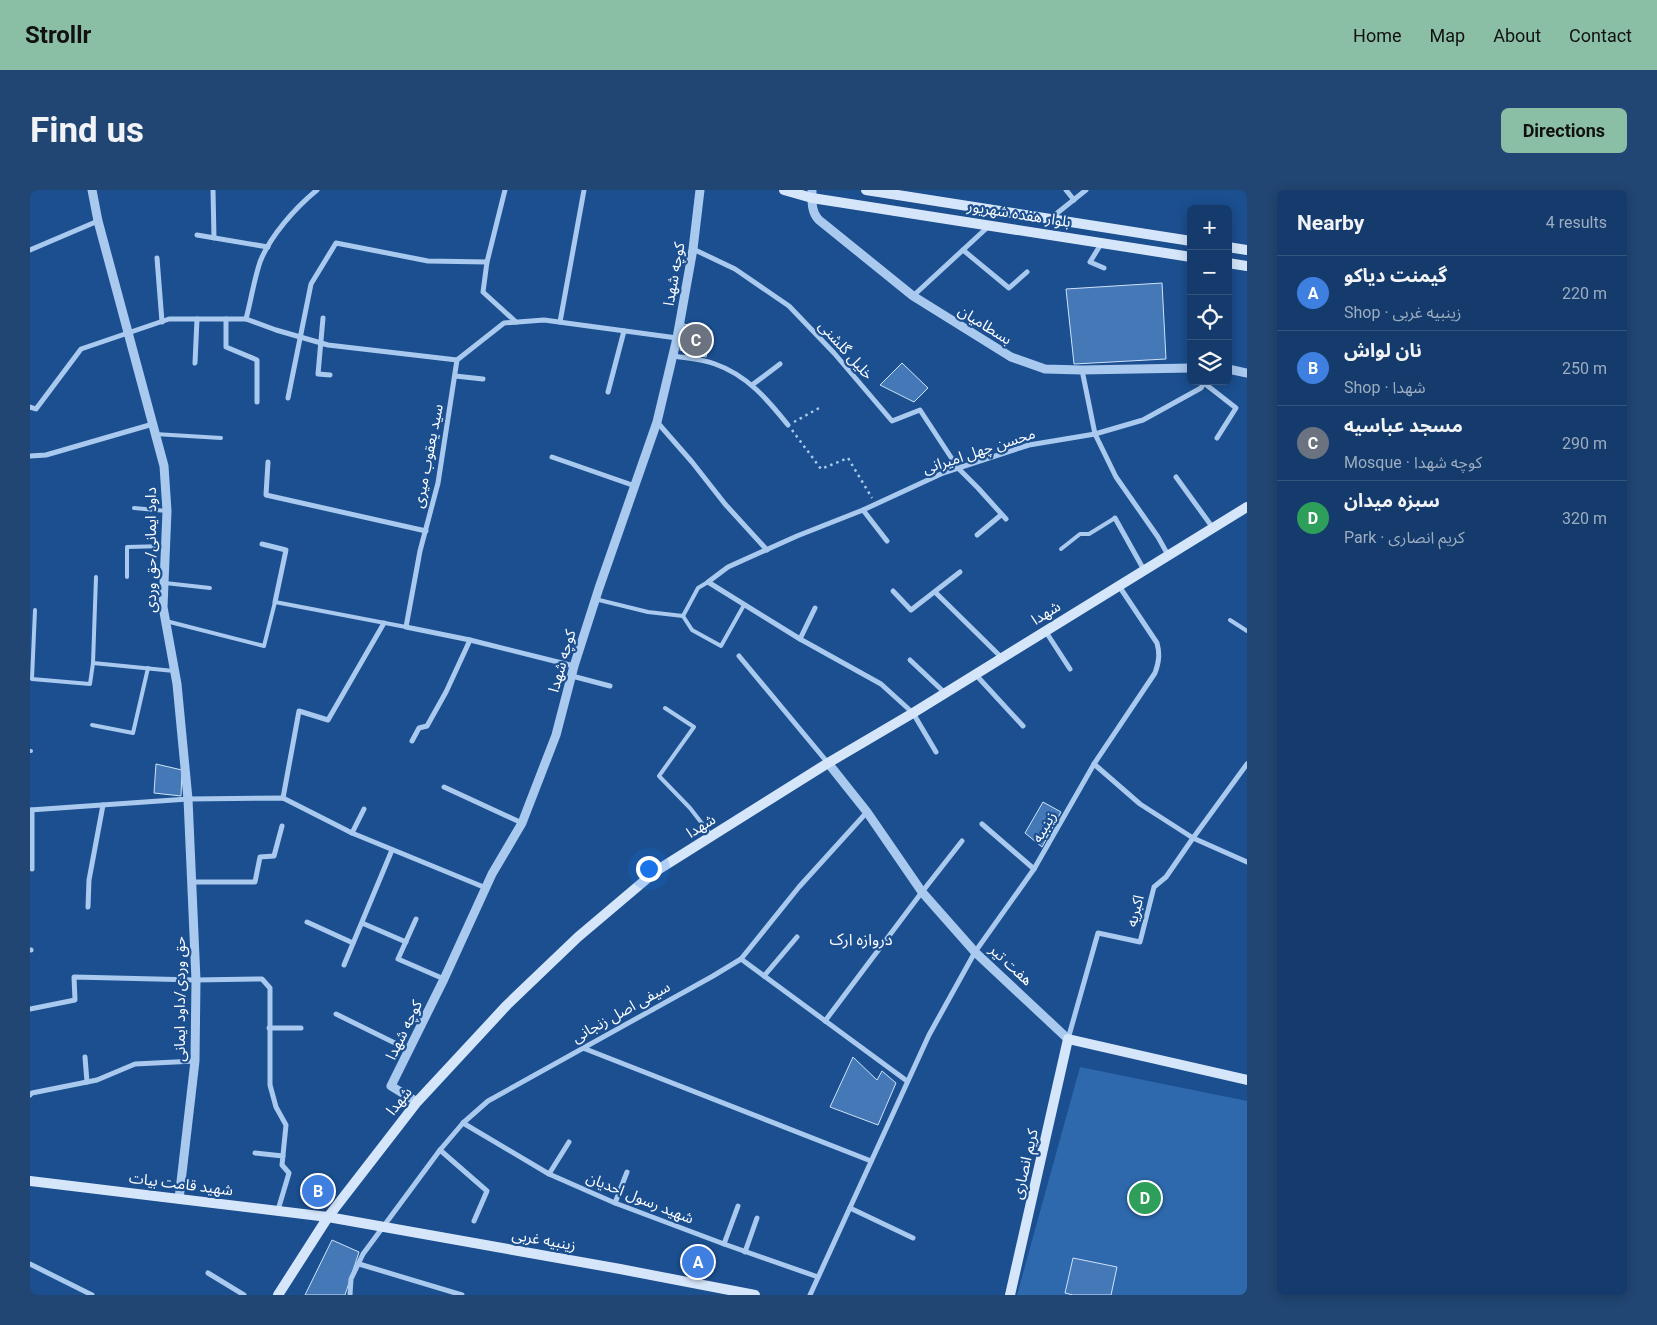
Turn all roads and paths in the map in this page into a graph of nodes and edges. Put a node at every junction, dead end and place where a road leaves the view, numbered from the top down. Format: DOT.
graph roads {
  1 [pos="92,190"];
  2 [pos="213,190"];
  3 [pos="317,190"];
  4 [pos="505,190"];
  5 [pos="584,190"];
  6 [pos="700,190"];
  7 [pos="784,190"];
  8 [pos="866,190"];
  9 [pos="1066,190"];
  10 [pos="1086,190"];
  11 [pos="812,194"];
  12 [pos="1074,200"];
  13 [pos="1050,219"];
  14 [pos="98,221"];
  15 [pos="990,225"];
  16 [pos="197,235"];
  17 [pos="214,238"];
  18 [pos="1187,240"];
  19 [pos="1102,243"];
  20 [pos="268,247"];
  21 [pos="1232,248"];
  22 [pos="693,249"];
  23 [pos="30,250"];
  24 [pos="963,250"];
  25 [pos="1247,250"];
  26 [pos="1187,256"];
  27 [pos="157,258"];
  28 [pos="487,262"];
  29 [pos="1232,263"];
  30 [pos="1247,266"];
  31 [pos="1104,268"];
  32 [pos="1027,272"];
  33 [pos="913,296"];
  34 [pos="323,318"];
  35 [pos="197,319"];
  36 [pos="226,319"];
  37 [pos="246,319"];
  38 [pos="162,322"];
  39 [pos="516,322"];
  40 [pos="560,322"];
  41 [pos="624,331"];
  42 [pos="129,334"];
  43 [pos="299,337"];
  44 [pos="677,338"];
  45 [pos="320,343"];
  46 [pos="673,356"];
  47 [pos="457,360"];
  48 [pos="195,363"];
  49 [pos="780,364"];
  50 [pos="1187,368"];
  51 [pos="1082,370"];
  52 [pos="1232,370"];
  53 [pos="1247,373"];
  54 [pos="330,375"];
  55 [pos="455,376"];
  56 [pos="483,380"];
  57 [pos="752,385"];
  58 [pos="1203,385"];
  59 [pos="1209,385"];
  60 [pos="608,392"];
  61 [pos="288,398"];
  62 [pos="257,402"];
  63 [pos="33,408"];
  64 [pos="819,408"];
  65 [pos="657,422"];
  66 [pos="153,424"];
  67 [pos="788,425"];
  68 [pos="156,434"];
  69 [pos="1095,434"];
  70 [pos="221,438"];
  71 [pos="1217,438"];
  72 [pos="30,456"];
  73 [pos="552,457"];
  74 [pos="268,462"];
  75 [pos="958,468"];
  76 [pos="1176,477"];
  77 [pos="635,486"];
  78 [pos="876,504"];
  79 [pos="1247,507"];
  80 [pos="134,508"];
  81 [pos="864,510"];
  82 [pos="167,511"];
  83 [pos="1002,515"];
  84 [pos="1115,518"];
  85 [pos="1006,520"];
  86 [pos="1212,528"];
  87 [pos="426,531"];
  88 [pos="977,535"];
  89 [pos="887,541"];
  90 [pos="262,544"];
  91 [pos="166,546"];
  92 [pos="1061,549"];
  93 [pos="767,550"];
  94 [pos="1168,556"];
  95 [pos="1144,570"];
  96 [pos="960,572"];
  97 [pos="96,577"];
  98 [pos="126,577"];
  99 [pos="164,582"];
  100 [pos="708,582"];
  101 [pos="1119,586"];
  102 [pos="210,588"];
  103 [pos="893,591"];
  104 [pos="935,592"];
  105 [pos="595,599"];
  106 [pos="275,602"];
  107 [pos="744,604"];
  108 [pos="815,608"];
  109 [pos="35,610"];
  110 [pos="682,616"];
  111 [pos="1230,620"];
  112 [pos="166,621"];
  113 [pos="384,623"];
  114 [pos="406,627"];
  115 [pos="1045,631"];
  116 [pos="1247,631"];
  117 [pos="800,639"];
  118 [pos="470,640"];
  119 [pos="739,656"];
  120 [pos="1002,658"];
  121 [pos="910,660"];
  122 [pos="93,663"];
  123 [pos="574,666"];
  124 [pos="148,668"];
  125 [pos="1070,669"];
  126 [pos="174,671"];
  127 [pos="976,674"];
  128 [pos="572,676"];
  129 [pos="610,686"];
  130 [pos="945,693"];
  131 [pos="665,708"];
  132 [pos="913,713"];
  133 [pos="92,725"];
  134 [pos="1023,726"];
  135 [pos="412,741"];
  136 [pos="936,752"];
  137 [pos="828,763"];
  138 [pos="1094,764"];
  139 [pos="1247,764"];
  140 [pos="444,787"];
  141 [pos="283,798"];
  142 [pos="188,799"];
  143 [pos="103,806"];
  144 [pos="364,809"];
  145 [pos="31,810"];
  146 [pos="867,812"];
  147 [pos="522,823"];
  148 [pos="982,824"];
  149 [pos="282,826"];
  150 [pos="352,833"];
  151 [pos="712,836"];
  152 [pos="1193,838"];
  153 [pos="962,841"];
  154 [pos="392,850"];
  155 [pos="1247,862"];
  156 [pos="32,869"];
  157 [pos="1034,869"];
  158 [pos="192,882"];
  159 [pos="486,888"];
  160 [pos="922,892"];
  161 [pos="88,907"];
  162 [pos="416,919"];
  163 [pos="307,922"];
  164 [pos="362,923"];
  165 [pos="797,937"];
  166 [pos="406,942"];
  167 [pos="353,943"];
  168 [pos="976,952"];
  169 [pos="741,959"];
  170 [pos="344,965"];
  171 [pos="764,976"];
  172 [pos="444,979"];
  173 [pos="196,980"];
  174 [pos="30,1009"];
  175 [pos="336,1014"];
  176 [pos="826,1021"];
  177 [pos="269,1028"];
  178 [pos="300,1028"];
  179 [pos="1068,1041"];
  180 [pos="583,1048"];
  181 [pos="410,1050"];
  182 [pos="84,1057"];
  183 [pos="195,1061"];
  184 [pos="1247,1080"];
  185 [pos="907,1081"];
  186 [pos="87,1082"];
  187 [pos="30,1085"];
  188 [pos="1247,1087"];
  189 [pos="31,1094"];
  190 [pos="417,1102"];
  191 [pos="463,1123"];
  192 [pos="569,1142"];
  193 [pos="440,1150"];
  194 [pos="255,1153"];
  195 [pos="283,1156"];
  196 [pos="871,1161"];
  197 [pos="627,1172"];
  198 [pos="549,1174"];
  199 [pos="30,1181"];
  200 [pos="178,1199"];
  201 [pos="614,1203"];
  202 [pos="738,1206"];
  203 [pos="850,1208"];
  204 [pos="278,1211"];
  205 [pos="328,1217"];
  206 [pos="757,1218"];
  207 [pos="474,1221"];
  208 [pos="383,1227"];
  209 [pos="913,1238"];
  210 [pos="724,1244"];
  211 [pos="745,1252"];
  212 [pos="30,1264"];
  213 [pos="358,1264"];
  214 [pos="208,1273"];
  215 [pos="818,1277"];
  216 [pos="92,1295"];
  217 [pos="244,1295"];
  218 [pos="278,1295"];
  219 [pos="350,1295"];
  220 [pos="462,1295"];
  221 [pos="755,1295"];
  222 [pos="810,1295"];
  223 [pos="1010,1295"];
  1 -- 14 [label="street, داود ایمانی/حق وردی"];
  2 -- 17 [label="street"];
  3 -- 20 [label="street"];
  4 -- 28 [label="street"];
  5 -- 40 [label="street"];
  6 -- 22 [label="street, کوچه شهدا"];
  7 -- 11 [label="main road, بلوار هفده شهریور"];
  8 -- 13 [label="main road, بلوار هفده شهریور"];
  9 -- 12 [label="street"];
  10 -- 12 [label="street"];
  11 -- 15 [label="main road, بلوار هفده شهریور"];
  11 -- 33 [label="street, بسطامیان"];
  12 -- 13 [label="street"];
  13 -- 18 [label="main road, بلوار هفده شهریور"];
  14 -- 23 [label="street"];
  14 -- 42 [label="street, داود ایمانی/حق وردی"];
  15 -- 19 [label="main road, بلوار هفده شهریور"];
  15 -- 24 [label="street"];
  16 -- 17 [label="street"];
  17 -- 20 [label="street"];
  19 -- 26 [label="main road, بلوار هفده شهریور"];
  19 -- 31 [label="street"];
  20 -- 37 [label="street"];
  21 -- 25 [label="main road"];
  22 -- 44 [label="street, کوچه شهدا"];
  22 -- 75 [label="street, خلیل گلشنی"];
  24 -- 32 [label="street"];
  24 -- 33 [label="street"];
  27 -- 38 [label="street"];
  28 -- 39 [label="street"];
  28 -- 43 [label="street"];
  29 -- 30 [label="main road"];
  33 -- 51 [label="street, بسطامیان"];
  34 -- 45 [label="street"];
  35 -- 36 [label="street"];
  35 -- 38 [label="street"];
  35 -- 48 [label="street"];
  36 -- 37 [label="street"];
  36 -- 62 [label="street"];
  37 -- 43 [label="street"];
  38 -- 42 [label="street"];
  39 -- 40 [label="street"];
  39 -- 47 [label="street"];
  40 -- 41 [label="street"];
  41 -- 44 [label="street"];
  41 -- 60 [label="street"];
  42 -- 63 [label="street"];
  42 -- 66 [label="street, داود ایمانی/حق وردی"];
  43 -- 45 [label="street"];
  43 -- 61 [label="street"];
  44 -- 46 [label="street, کوچه شهدا"];
  45 -- 47 [label="street"];
  45 -- 54 [label="street"];
  46 -- 57 [label="street"];
  46 -- 65 [label="street, کوچه شهدا"];
  47 -- 55 [label="street, سید یعقوب میری"];
  49 -- 57 [label="street"];
  50 -- 51 [label="street, بسطامیان"];
  51 -- 69 [label="street"];
  52 -- 53 [label="street"];
  55 -- 56 [label="street"];
  55 -- 87 [label="street, سید یعقوب میری"];
  57 -- 67 [label="street"];
  58 -- 69 [label="street, محسن چهل امیرانی"];
  59 -- 71 [label="street"];
  64 -- 67 [label="path"];
  65 -- 77 [label="street, کوچه شهدا"];
  65 -- 93 [label="street"];
  66 -- 68 [label="street, داود ایمانی/حق وردی"];
  66 -- 72 [label="street"];
  67 -- 78 [label="path"];
  68 -- 70 [label="lane"];
  68 -- 82 [label="street, داود ایمانی/حق وردی"];
  69 -- 75 [label="street, محسن چهل امیرانی"];
  69 -- 94 [label="street"];
  73 -- 77 [label="street"];
  74 -- 87 [label="street"];
  75 -- 78 [label="street, محسن چهل امیرانی"];
  75 -- 83 [label="street"];
  76 -- 86 [label="street"];
  77 -- 105 [label="street, کوچه شهدا"];
  78 -- 81 [label="street, محسن چهل امیرانی"];
  79 -- 86 [label="main road, شهدا"];
  80 -- 82 [label="lane"];
  81 -- 89 [label="street"];
  81 -- 93 [label="street, محسن چهل امیرانی"];
  82 -- 91 [label="street, داود ایمانی/حق وردی"];
  83 -- 85 [label="street"];
  83 -- 88 [label="street"];
  84 -- 92 [label="lane"];
  84 -- 95 [label="street"];
  86 -- 94 [label="main road, شهدا"];
  87 -- 114 [label="street, سید یعقوب میری"];
  90 -- 106 [label="street"];
  91 -- 98 [label="lane"];
  91 -- 99 [label="street, داود ایمانی/حق وردی"];
  93 -- 100 [label="street, محسن چهل امیرانی"];
  94 -- 95 [label="main road, شهدا"];
  95 -- 101 [label="main road, شهدا"];
  96 -- 104 [label="street"];
  97 -- 122 [label="lane"];
  99 -- 102 [label="lane"];
  99 -- 112 [label="street, داود ایمانی/حق وردی"];
  100 -- 107 [label="street"];
  100 -- 110 [label="lane"];
  101 -- 115 [label="main road, شهدا"];
  101 -- 138 [label="street, زینبیه"];
  103 -- 104 [label="street"];
  104 -- 120 [label="street"];
  105 -- 110 [label="lane"];
  105 -- 123 [label="street, کوچه شهدا"];
  106 -- 112 [label="lane"];
  106 -- 113 [label="lane"];
  107 -- 110 [label="lane"];
  107 -- 117 [label="street"];
  108 -- 117 [label="street"];
  109 -- 122 [label="lane"];
  111 -- 116 [label="lane"];
  112 -- 126 [label="street, داود ایمانی/حق وردی"];
  113 -- 114 [label="lane"];
  113 -- 141 [label="street"];
  114 -- 118 [label="street"];
  115 -- 120 [label="main road, شهدا"];
  115 -- 125 [label="street"];
  117 -- 132 [label="street"];
  118 -- 123 [label="street"];
  118 -- 135 [label="street"];
  119 -- 137 [label="street"];
  120 -- 127 [label="main road, شهدا"];
  121 -- 130 [label="street"];
  122 -- 124 [label="lane"];
  123 -- 128 [label="street, کوچه شهدا"];
  124 -- 126 [label="lane"];
  124 -- 133 [label="lane"];
  126 -- 142 [label="street, داود ایمانی/حق وردی"];
  127 -- 130 [label="main road, شهدا"];
  127 -- 134 [label="street"];
  128 -- 129 [label="street"];
  128 -- 147 [label="street, کوچه شهدا"];
  130 -- 132 [label="main road, شهدا"];
  131 -- 151 [label="lane"];
  132 -- 136 [label="street"];
  132 -- 137 [label="main road, شهدا"];
  137 -- 146 [label="street, هفت تیر"];
  137 -- 151 [label="main road, شهدا"];
  138 -- 152 [label="street"];
  138 -- 157 [label="street, زینبیه"];
  139 -- 152 [label="street, اکبریه"];
  140 -- 147 [label="street"];
  141 -- 142 [label="street"];
  141 -- 150 [label="street"];
  142 -- 143 [label="street"];
  142 -- 158 [label="street, حق وردی/داود ایمانی"];
  143 -- 145 [label="street"];
  143 -- 161 [label="street"];
  144 -- 150 [label="street"];
  145 -- 156 [label="street"];
  146 -- 160 [label="street, هفت تیر"];
  146 -- 169 [label="street, سیفی اصل زنجانی"];
  147 -- 159 [label="street, کوچه شهدا"];
  148 -- 157 [label="street"];
  149 -- 158 [label="street"];
  150 -- 154 [label="street"];
  151 -- 190 [label="main road, شهدا"];
  152 -- 155 [label="street"];
  152 -- 179 [label="street, اکبریه"];
  153 -- 160 [label="street"];
  154 -- 159 [label="street"];
  154 -- 164 [label="street"];
  157 -- 168 [label="street, زینبیه"];
  158 -- 173 [label="street, حق وردی/داود ایمانی"];
  159 -- 172 [label="street, کوچه شهدا"];
  160 -- 168 [label="street, هفت تیر"];
  160 -- 176 [label="street"];
  162 -- 166 [label="street"];
  163 -- 167 [label="street"];
  164 -- 166 [label="street"];
  164 -- 167 [label="street"];
  165 -- 171 [label="street"];
  166 -- 172 [label="street"];
  167 -- 170 [label="street"];
  168 -- 179 [label="street, هفت تیر"];
  168 -- 185 [label="street, زینبیه"];
  169 -- 171 [label="street"];
  169 -- 180 [label="street, سیفی اصل زنجانی"];
  171 -- 176 [label="street"];
  172 -- 181 [label="street, کوچه شهدا"];
  173 -- 174 [label="street"];
  173 -- 177 [label="street"];
  173 -- 183 [label="street, حق وردی/داود ایمانی"];
  175 -- 181 [label="street"];
  176 -- 185 [label="street"];
  177 -- 178 [label="street"];
  177 -- 195 [label="street"];
  179 -- 184 [label="main road"];
  179 -- 188 [label="main road"];
  179 -- 223 [label="main road, کریم انصاری"];
  180 -- 191 [label="street, سیفی اصل زنجانی"];
  180 -- 196 [label="street"];
  181 -- 190 [label="street, کوچه شهدا"];
  182 -- 186 [label="street"];
  183 -- 186 [label="street"];
  183 -- 200 [label="street, حق وردی/داود ایمانی"];
  185 -- 196 [label="street, زینبیه"];
  186 -- 189 [label="street"];
  187 -- 189 [label="street"];
  190 -- 205 [label="main road, شهدا"];
  191 -- 193 [label="street, سیفی اصل زنجانی"];
  191 -- 198 [label="street, شهید رسول احدیان"];
  192 -- 198 [label="street"];
  193 -- 207 [label="street"];
  193 -- 208 [label="street, سیفی اصل زنجانی"];
  194 -- 195 [label="street"];
  195 -- 204 [label="street"];
  196 -- 203 [label="street, زینبیه"];
  197 -- 201 [label="street"];
  198 -- 201 [label="street, شهید رسول احدیان"];
  199 -- 200 [label="main road, شهید قامت بیات"];
  200 -- 204 [label="main road, شهید قامت بیات"];
  201 -- 210 [label="street, شهید رسول احدیان"];
  202 -- 210 [label="street"];
  203 -- 209 [label="street"];
  203 -- 215 [label="street, زینبیه"];
  204 -- 205 [label="main road, شهید قامت بیات"];
  205 -- 208 [label="main road, زینبیه غربی"];
  205 -- 218 [label="main road, شهدا"];
  206 -- 211 [label="street"];
  208 -- 213 [label="street, سیفی اصل زنجانی"];
  208 -- 221 [label="main road, زینبیه غربی"];
  210 -- 211 [label="street, شهید رسول احدیان"];
  211 -- 215 [label="street, شهید رسول احدیان"];
  212 -- 216 [label="street"];
  213 -- 219 [label="street, سیفی اصل زنجانی"];
  213 -- 220 [label="street"];
  214 -- 217 [label="street"];
  215 -- 222 [label="street, زینبیه"];
}
